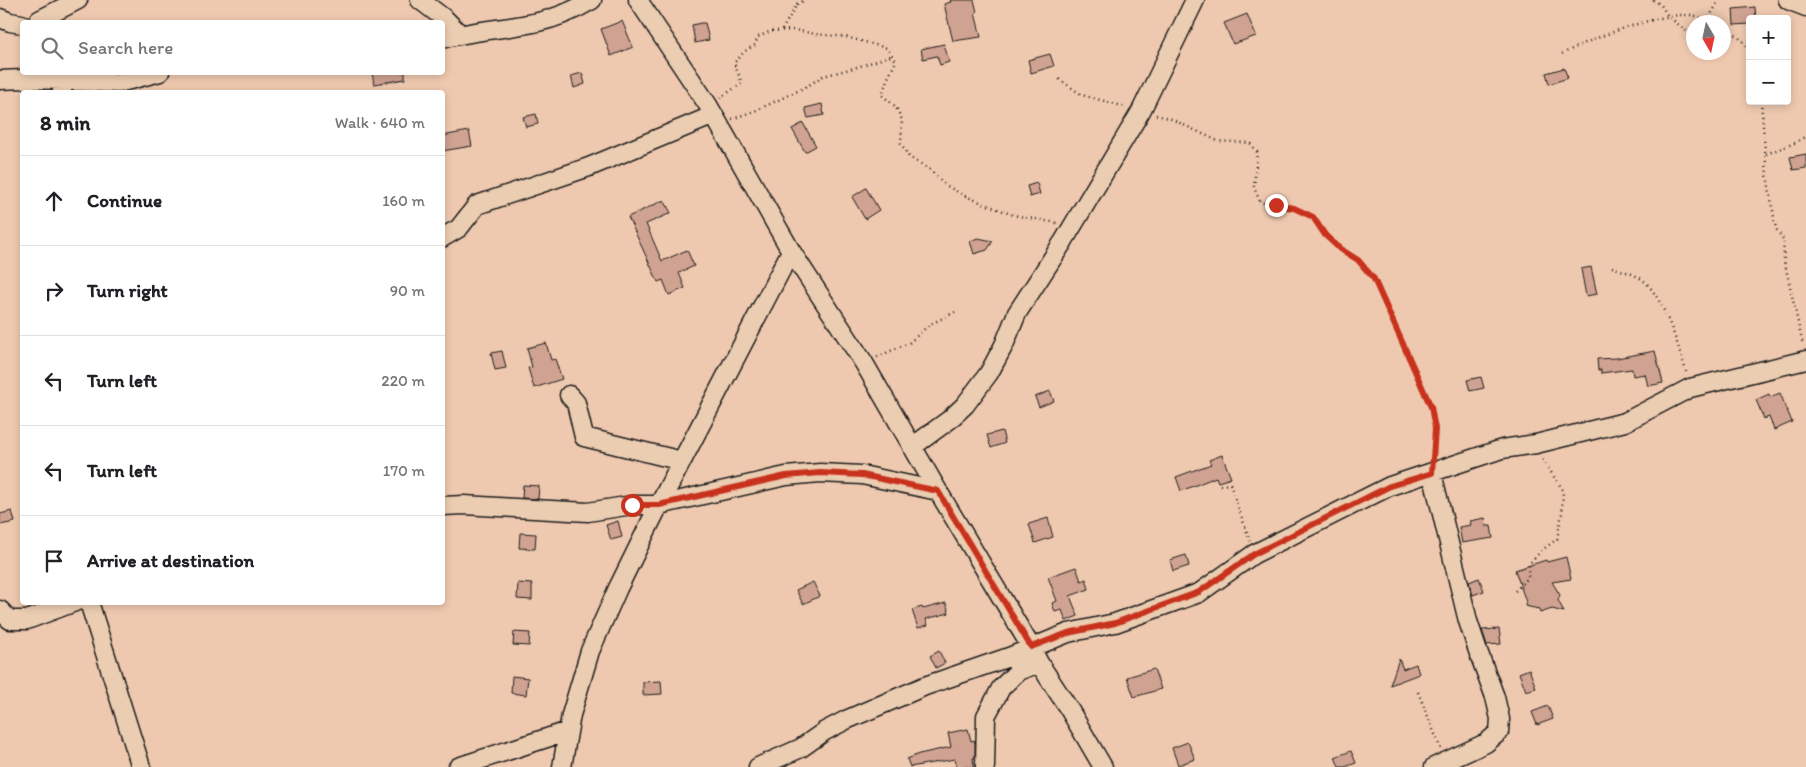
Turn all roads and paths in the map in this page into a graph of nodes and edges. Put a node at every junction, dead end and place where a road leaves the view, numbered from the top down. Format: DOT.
graph roads {
  1 [pos="78,0"];
  2 [pos="420,0"];
  3 [pos="592,0"];
  4 [pos="638,0"];
  5 [pos="806,0"];
  6 [pos="1195,0"];
  7 [pos="1653,0"];
  8 [pos="1719,0"];
  9 [pos="1788,0"];
  10 [pos="1806,7"];
  11 [pos="1686,15"];
  12 [pos="1711,15"];
  13 [pos="1668,16"];
  14 [pos="0,18"];
  15 [pos="37,20"];
  16 [pos="20,22"];
  17 [pos="782,30"];
  18 [pos="1686,31"];
  19 [pos="1731,31"];
  20 [pos="460,34"];
  21 [pos="445,38"];
  22 [pos="1746,43"];
  23 [pos="1562,54"];
  24 [pos="892,56"];
  25 [pos="149,75"];
  26 [pos="0,80"];
  27 [pos="61,82"];
  28 [pos="1761,105"];
  29 [pos="713,115"];
  30 [pos="1806,136"];
  31 [pos="1250,143"];
  32 [pos="1766,154"];
  33 [pos="1073,226"];
  34 [pos="445,236"];
  35 [pos="791,251"];
  36 [pos="1612,267"];
  37 [pos="955,312"];
  38 [pos="1805,354"];
  39 [pos="864,363"];
  40 [pos="1690,388"];
  41 [pos="568,395"];
  42 [pos="1536,444"];
  43 [pos="912,447"];
  44 [pos="682,461"];
  45 [pos="1432,473"];
  46 [pos="1220,485"];
  47 [pos="938,491"];
  48 [pos="659,505"];
  49 [pos="445,506"];
  50 [pos="1254,554"];
  51 [pos="1515,591"];
  52 [pos="67,605"];
  53 [pos="89,605"];
  54 [pos="0,610"];
  55 [pos="1031,647"];
  56 [pos="1038,663"];
  57 [pos="1418,692"];
  58 [pos="568,731"];
  59 [pos="1440,764"];
  60 [pos="141,767"];
  61 [pos="458,767"];
  62 [pos="562,767"];
  63 [pos="758,767"];
  64 [pos="985,767"];
  65 [pos="1103,767"];
  1 -- 15 [label="street"];
  2 -- 20 [label="street"];
  3 -- 20 [label="street"];
  4 -- 29 [label="street"];
  5 -- 17 [label="path"];
  6 -- 33 [label="street"];
  7 -- 13 [label="path"];
  8 -- 12 [label="path"];
  9 -- 10 [label="street"];
  11 -- 13 [label="path"];
  13 -- 18 [label="path"];
  13 -- 23 [label="path"];
  14 -- 16 [label="street"];
  17 -- 24 [label="path"];
  17 -- 29 [label="path"];
  19 -- 22 [label="path"];
  20 -- 21 [label="street"];
  24 -- 29 [label="path"];
  24 -- 33 [label="path"];
  25 -- 27 [label="street"];
  26 -- 27 [label="street"];
  28 -- 32 [label="path"];
  29 -- 34 [label="street"];
  29 -- 35 [label="street"];
  30 -- 32 [label="path"];
  31 -- 45 [label="path"];
  32 -- 38 [label="path"];
  33 -- 43 [label="street"];
  35 -- 39 [label="street"];
  35 -- 44 [label="street"];
  36 -- 40 [label="path"];
  37 -- 39 [label="path"];
  38 -- 40 [label="street"];
  39 -- 43 [label="street"];
  40 -- 42 [label="street"];
  41 -- 44 [label="street"];
  42 -- 45 [label="street"];
  42 -- 51 [label="path"];
  43 -- 47 [label="street"];
  44 -- 48 [label="street"];
  45 -- 50 [label="street"];
  45 -- 59 [label="street"];
  46 -- 50 [label="path"];
  47 -- 48 [label="street"];
  47 -- 55 [label="street"];
  48 -- 49 [label="street"];
  48 -- 58 [label="street"];
  50 -- 55 [label="street"];
  52 -- 54 [label="street"];
  53 -- 60 [label="street"];
  55 -- 56 [label="street"];
  55 -- 63 [label="street"];
  56 -- 64 [label="street"];
  56 -- 65 [label="street"];
  57 -- 59 [label="path"];
  58 -- 61 [label="street"];
  58 -- 62 [label="street"];
}
